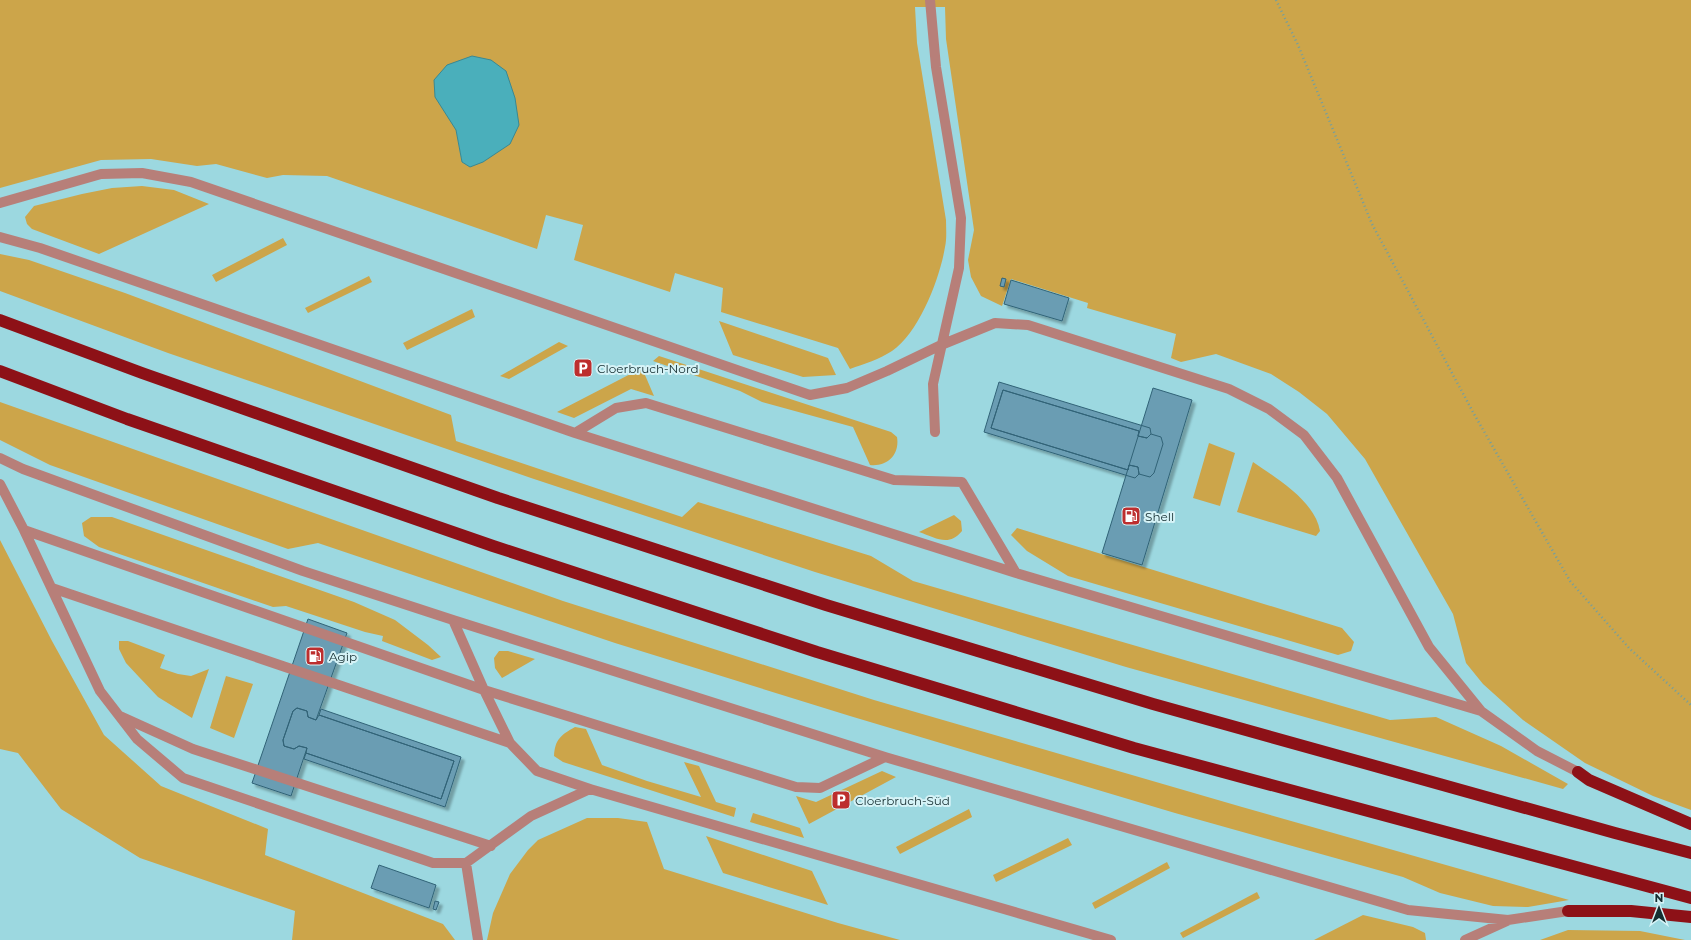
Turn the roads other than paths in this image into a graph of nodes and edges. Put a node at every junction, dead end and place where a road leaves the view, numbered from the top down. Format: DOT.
graph roads {
  1 [pos="930,5"];
  2 [pos="0,203"];
  3 [pos="0,237"];
  4 [pos="0,320"];
  5 [pos="941,345"];
  6 [pos="0,371"];
  7 [pos="935,432"];
  8 [pos="575,433"];
  9 [pos="0,458"];
  10 [pos="0,484"];
  11 [pos="24,530"];
  12 [pos="1016,573"];
  13 [pos="52,588"];
  14 [pos="454,620"];
  15 [pos="484,690"];
  16 [pos="1481,711"];
  17 [pos="119,716"];
  18 [pos="510,743"];
  19 [pos="885,756"];
  20 [pos="1578,772"];
  21 [pos="590,790"];
  22 [pos="1691,824"];
  23 [pos="491,846"];
  24 [pos="1691,853"];
  25 [pos="466,864"];
  26 [pos="1691,898"];
  27 [pos="1568,911"];
  28 [pos="1691,917"];
  29 [pos="1508,920"];
  30 [pos="478,940"];
  31 [pos="1111,940"];
  32 [pos="1465,940"];
  1 -- 5 [label="lane"];
  2 -- 5 [label="lane"];
  3 -- 8 [label="lane"];
  4 -- 24 [label="highway"];
  5 -- 7 [label="lane"];
  5 -- 16 [label="lane"];
  6 -- 26 [label="highway"];
  8 -- 12 [label="lane"];
  8 -- 12 [label="lane"];
  9 -- 14 [label="lane"];
  10 -- 11 [label="lane"];
  11 -- 13 [label="lane"];
  11 -- 15 [label="lane"];
  12 -- 16 [label="lane"];
  13 -- 17 [label="lane"];
  13 -- 18 [label="lane"];
  14 -- 15 [label="lane"];
  14 -- 19 [label="lane"];
  15 -- 18 [label="lane"];
  15 -- 19 [label="lane"];
  16 -- 20 [label="lane"];
  17 -- 23 [label="lane"];
  17 -- 25 [label="lane"];
  18 -- 21 [label="lane"];
  19 -- 29 [label="lane"];
  20 -- 22 [label="highway"];
  21 -- 23 [label="lane"];
  21 -- 31 [label="lane"];
  23 -- 25 [label="lane"];
  25 -- 30 [label="lane"];
  27 -- 28 [label="highway"];
  27 -- 29 [label="lane"];
  29 -- 32 [label="lane"];
}
